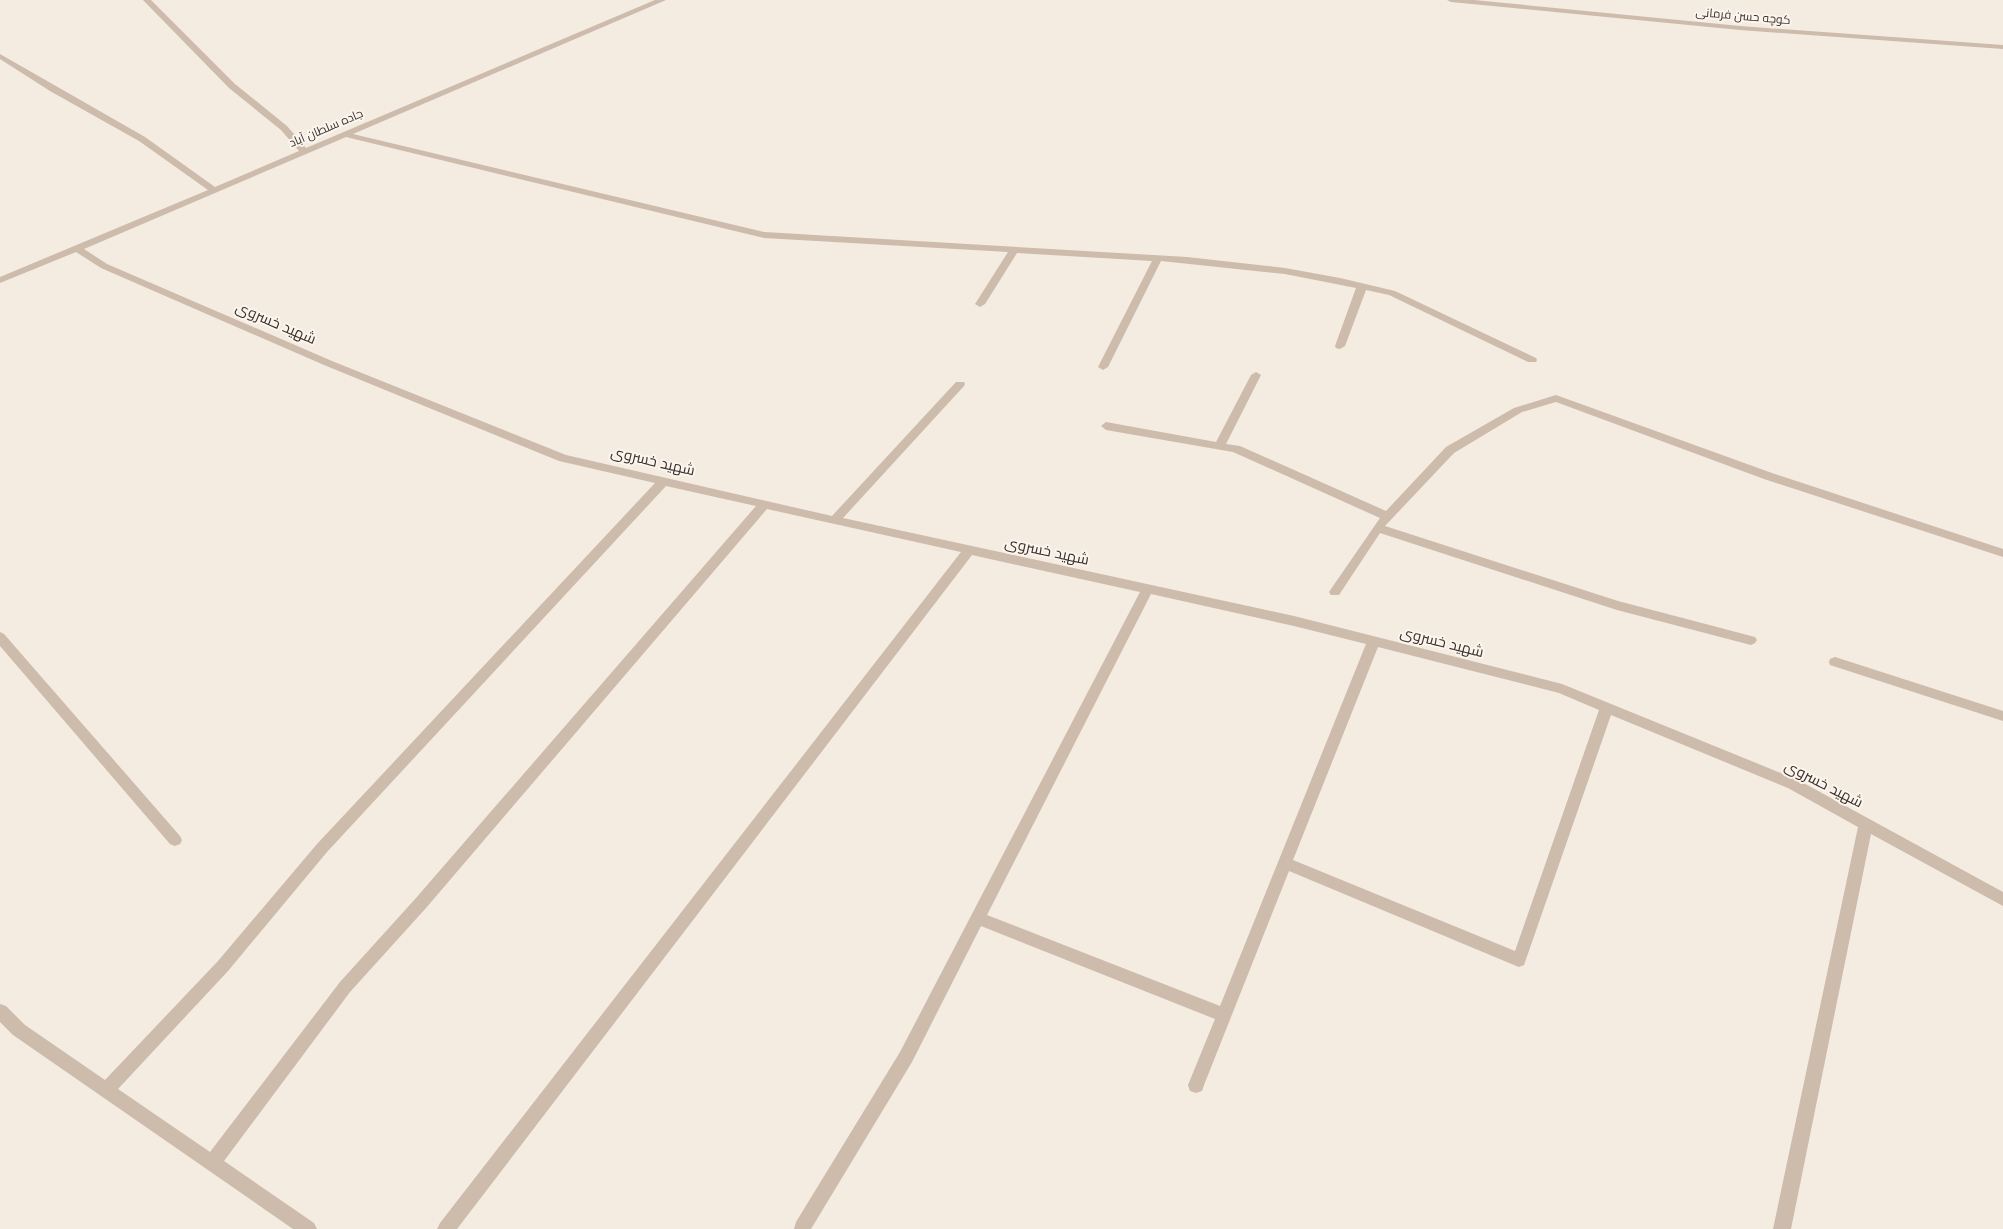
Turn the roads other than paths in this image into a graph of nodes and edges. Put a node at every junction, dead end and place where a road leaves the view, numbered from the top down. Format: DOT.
graph roads {
  1 [pos="147,0"];
  2 [pos="662,0"];
  3 [pos="1451,0"];
  4 [pos="2003,47"];
  5 [pos="0,56"];
  6 [pos="343,134"];
  7 [pos="304,151"];
  8 [pos="214,190"];
  9 [pos="78,249"];
  10 [pos="1014,250"];
  11 [pos="1158,258"];
  12 [pos="0,280"];
  13 [pos="1362,286"];
  14 [pos="980,304"];
  15 [pos="1340,346"];
  16 [pos="1532,360"];
  17 [pos="1103,367"];
  18 [pos="1256,375"];
  19 [pos="960,384"];
  20 [pos="1106,426"];
  21 [pos="1219,446"];
  22 [pos="664,481"];
  23 [pos="764,504"];
  24 [pos="1388,516"];
  25 [pos="834,521"];
  26 [pos="1377,528"];
  27 [pos="969,550"];
  28 [pos="2003,553"];
  29 [pos="1148,589"];
  30 [pos="1334,592"];
  31 [pos="0,637"];
  32 [pos="1751,640"];
  33 [pos="1374,642"];
  34 [pos="1835,662"];
  35 [pos="1607,707"];
  36 [pos="2003,716"];
  37 [pos="1866,824"];
  38 [pos="175,840"];
  39 [pos="1285,863"];
  40 [pos="2003,899"];
  41 [pos="978,918"];
  42 [pos="0,1011"];
  43 [pos="1224,1015"];
  44 [pos="1196,1085"];
  45 [pos="107,1089"];
  46 [pos="213,1162"];
  47 [pos="802,1228"];
  48 [pos="308,1229"];
  49 [pos="446,1229"];
  50 [pos="1782,1229"];
  1 -- 7 [label="street"];
  2 -- 6 [label="street, جاده سلطان آباد"];
  3 -- 4 [label="street, کوچه حسن فرمانی"];
  5 -- 8 [label="street"];
  6 -- 7 [label="street, جاده سلطان آباد"];
  6 -- 10 [label="street"];
  7 -- 8 [label="street, جاده سلطان آباد"];
  8 -- 9 [label="street, جاده سلطان آباد"];
  9 -- 12 [label="street, جاده سلطان آباد"];
  9 -- 22 [label="street, شهید خسروی"];
  10 -- 11 [label="street"];
  10 -- 14 [label="street"];
  11 -- 13 [label="street"];
  11 -- 17 [label="street"];
  13 -- 15 [label="street"];
  13 -- 16 [label="street"];
  18 -- 21 [label="street"];
  19 -- 25 [label="street"];
  20 -- 21 [label="street"];
  21 -- 24 [label="street"];
  22 -- 23 [label="street, شهید خسروی"];
  22 -- 45 [label="street"];
  23 -- 25 [label="street, شهید خسروی"];
  23 -- 46 [label="street"];
  24 -- 26 [label="street"];
  24 -- 28 [label="street"];
  25 -- 27 [label="street, شهید خسروی"];
  26 -- 30 [label="street"];
  26 -- 32 [label="street"];
  27 -- 29 [label="street, شهید خسروی"];
  27 -- 49 [label="street"];
  29 -- 33 [label="street, شهید خسروی"];
  29 -- 41 [label="street"];
  31 -- 38 [label="street"];
  33 -- 35 [label="street, شهید خسروی"];
  33 -- 39 [label="street"];
  34 -- 36 [label="street"];
  35 -- 37 [label="street, شهید خسروی"];
  35 -- 39 [label="street"];
  37 -- 40 [label="street, شهید خسروی"];
  37 -- 50 [label="street"];
  39 -- 43 [label="street"];
  41 -- 43 [label="street"];
  41 -- 47 [label="street"];
  42 -- 45 [label="street"];
  43 -- 44 [label="street"];
  45 -- 46 [label="street"];
  46 -- 48 [label="street"];
}
